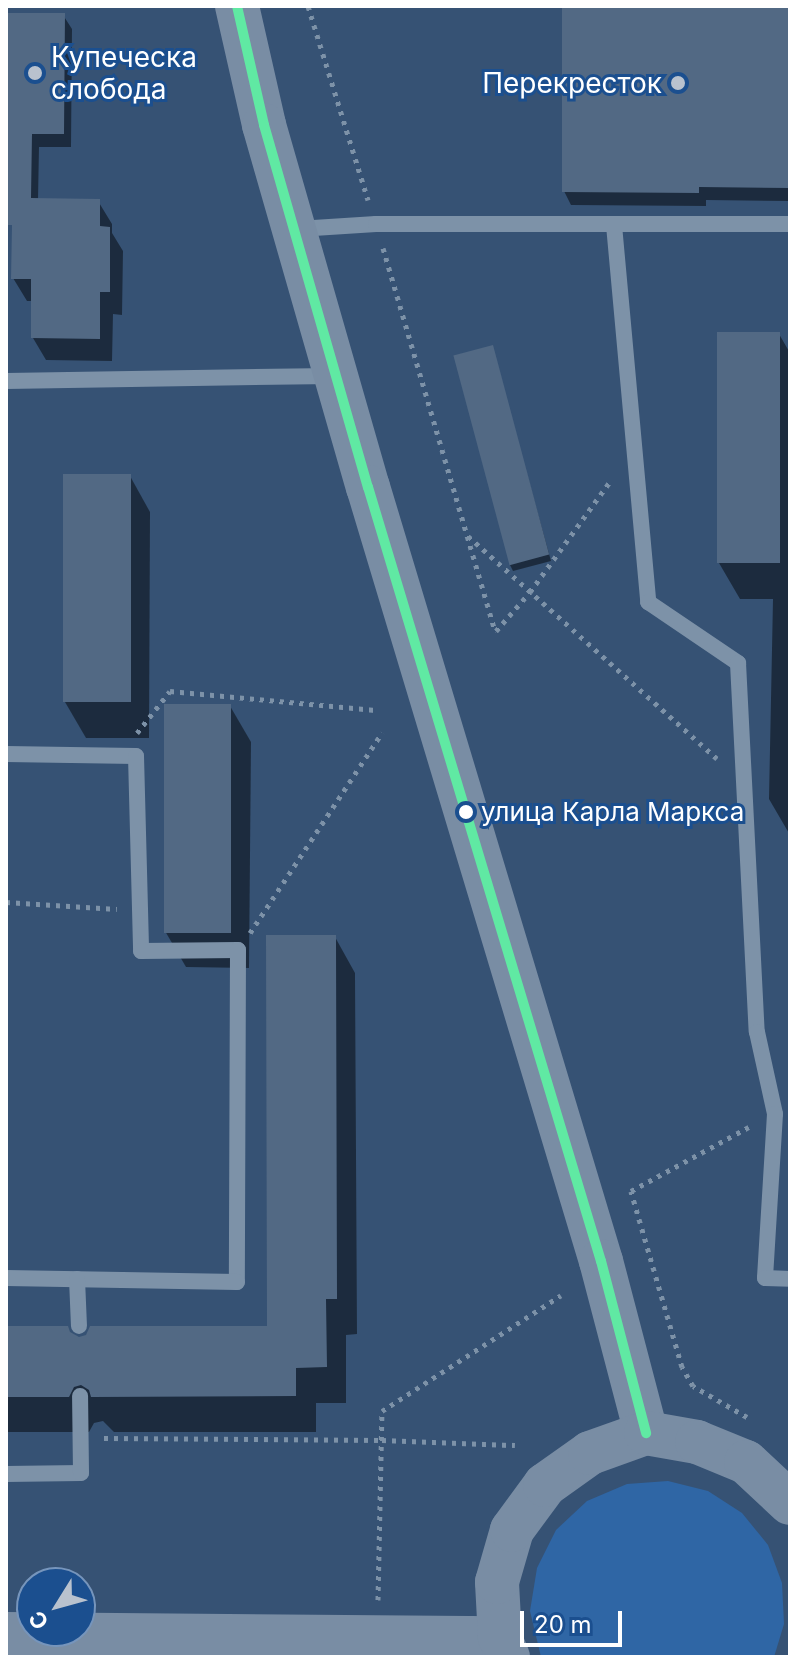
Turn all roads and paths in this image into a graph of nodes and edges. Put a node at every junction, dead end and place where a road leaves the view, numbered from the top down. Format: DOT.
graph roads {
  1 [pos="237,6"];
  2 [pos="308,6"];
  3 [pos="376,224"];
  4 [pos="790,224"];
  5 [pos="614,225"];
  6 [pos="296,229"];
  7 [pos="337,376"];
  8 [pos="6,381"];
  9 [pos="634,448"];
  10 [pos="467,536"];
  11 [pos="530,592"];
  12 [pos="375,710"];
  13 [pos="382,733"];
  14 [pos="6,754"];
  15 [pos="119,755"];
  16 [pos="744,783"];
  17 [pos="6,902"];
  18 [pos="141,911"];
  19 [pos="238,950"];
  20 [pos="782,1114"];
  21 [pos="6,1278"];
  22 [pos="77,1279"];
  23 [pos="790,1279"];
  24 [pos="561,1295"];
  25 [pos="79,1326"];
  26 [pos="80,1396"];
  27 [pos="759,1422"];
  28 [pos="646,1433"];
  29 [pos="81,1438"];
  30 [pos="382,1440"];
  31 [pos="515,1445"];
  32 [pos="6,1474"];
  33 [pos="790,1503"];
  34 [pos="6,1634"];
  35 [pos="377,1635"];
  36 [pos="504,1648"];
  1 -- 6 [label="street"];
  2 -- 3 [label="path"];
  3 -- 5 [label="lane"];
  3 -- 6 [label="lane"];
  3 -- 10 [label="path"];
  4 -- 5 [label="lane"];
  5 -- 9 [label="lane"];
  6 -- 7 [label="street"];
  7 -- 8 [label="lane"];
  7 -- 28 [label="street"];
  9 -- 11 [label="path"];
  9 -- 16 [label="lane"];
  10 -- 11 [label="path"];
  10 -- 11 [label="path"];
  11 -- 16 [label="path"];
  12 -- 15 [label="path"];
  13 -- 19 [label="path"];
  14 -- 15 [label="lane"];
  15 -- 18 [label="lane"];
  16 -- 20 [label="lane"];
  17 -- 18 [label="path"];
  18 -- 19 [label="lane"];
  19 -- 22 [label="lane"];
  20 -- 23 [label="lane"];
  20 -- 27 [label="path"];
  21 -- 22 [label="lane"];
  22 -- 25 [label="lane"];
  24 -- 30 [label="path"];
  26 -- 29 [label="lane"];
  28 -- 33 [label="street"];
  28 -- 36 [label="street"];
  29 -- 30 [label="path"];
  29 -- 32 [label="lane"];
  30 -- 31 [label="path"];
  30 -- 35 [label="path"];
  34 -- 35 [label="street"];
  35 -- 36 [label="street"];
}
